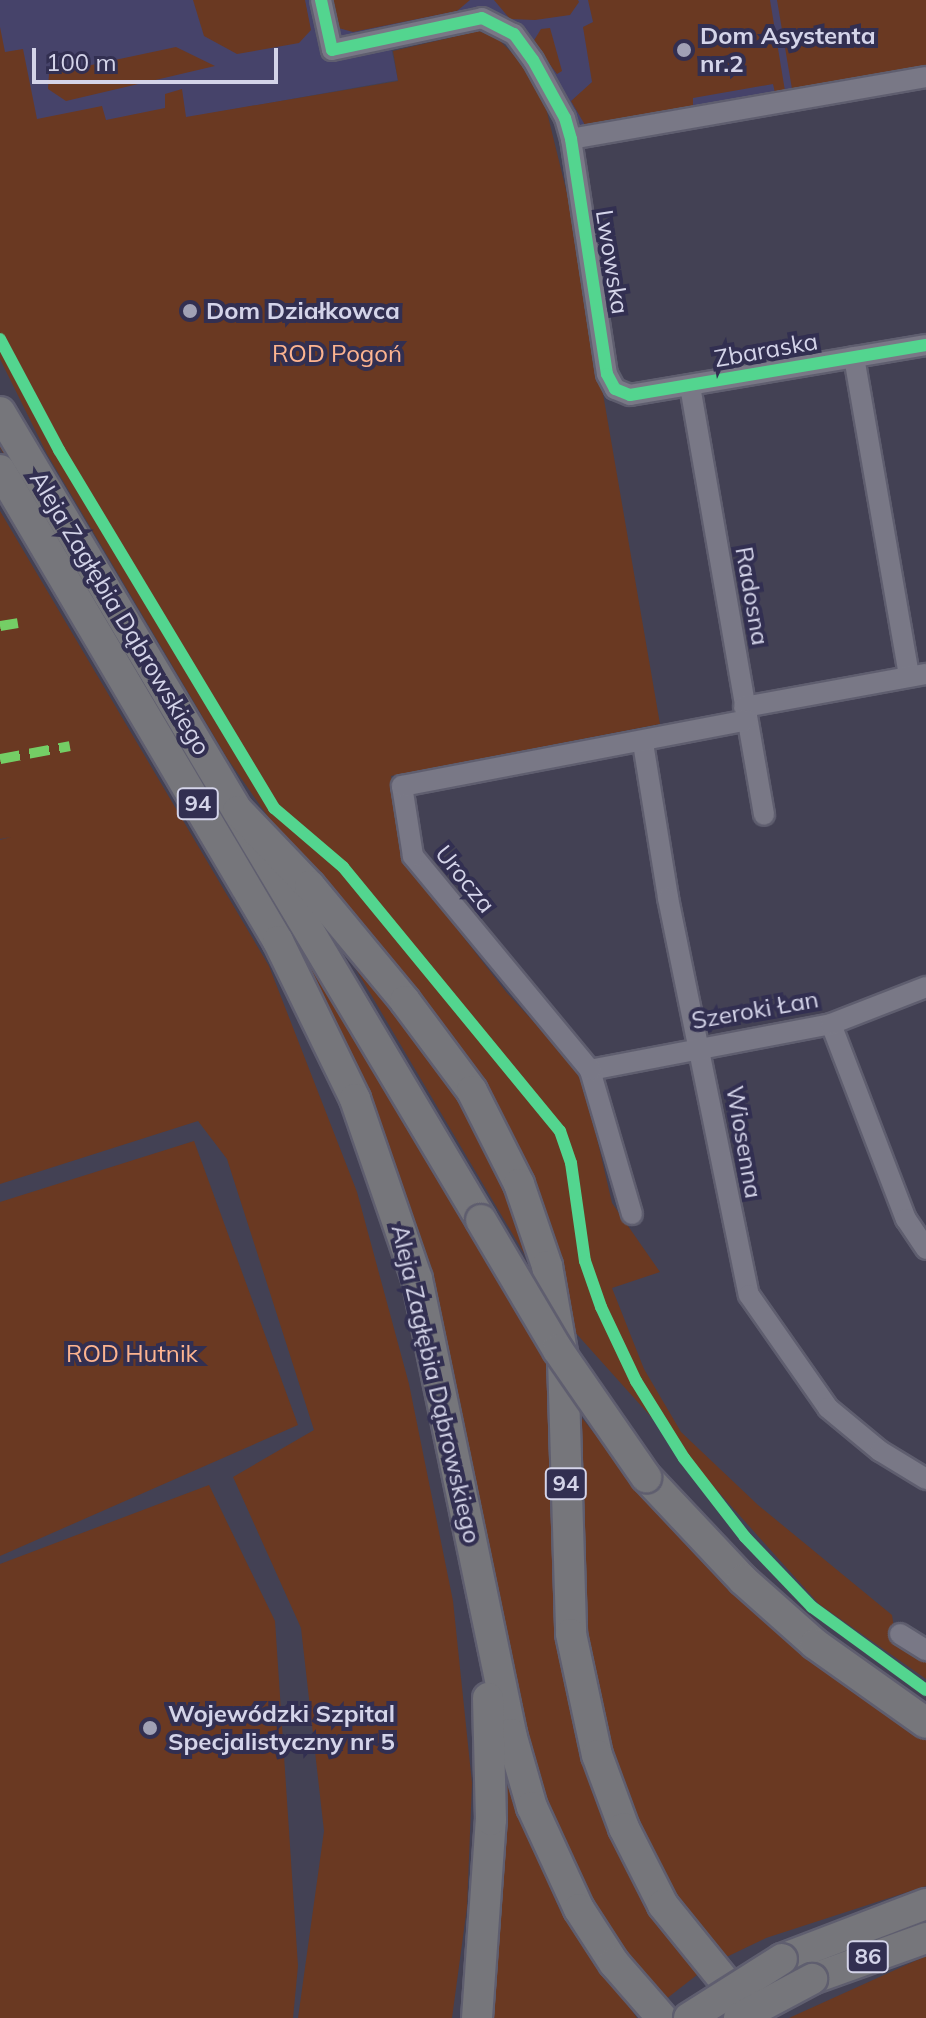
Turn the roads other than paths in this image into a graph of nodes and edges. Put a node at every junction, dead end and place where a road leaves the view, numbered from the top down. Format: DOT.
graph roads {
  1 [pos="321,0"];
  2 [pos="926,77"];
  3 [pos="571,139"];
  4 [pos="926,345"];
  5 [pos="854,357"];
  6 [pos="690,386"];
  7 [pos="615,389"];
  8 [pos="4,416"];
  9 [pos="0,470"];
  10 [pos="918,675"];
  11 [pos="746,714"];
  12 [pos="643,743"];
  13 [pos="238,811"];
  14 [pos="764,815"];
  15 [pos="926,987"];
  16 [pos="831,1024"];
  17 [pos="700,1047"];
  18 [pos="590,1070"];
  19 [pos="632,1214"];
  20 [pos="926,1249"];
  21 [pos="926,1479"];
  22 [pos="483,1596"];
  23 [pos="900,1634"];
  24 [pos="926,1650"];
  25 [pos="926,1723"];
  26 [pos="926,1904"];
  27 [pos="926,1938"];
  28 [pos="477,2018"];
  29 [pos="662,2018"];
  30 [pos="689,2018"];
  31 [pos="739,2018"];
  32 [pos="756,2018"];
  1 -- 3 [label="street, Lwowska"];
  2 -- 3 [label="street"];
  3 -- 7 [label="street, Lwowska"];
  4 -- 5 [label="street, Zbaraska"];
  5 -- 6 [label="street, Zbaraska"];
  5 -- 10 [label="street"];
  6 -- 7 [label="street, Zbaraska"];
  6 -- 11 [label="street, Radosna"];
  8 -- 13 [label="main road, Aleja Zagłębia Dąbrowskiego / 94"];
  9 -- 22 [label="main road, Aleja Zagłębia Dąbrowskiego / 94"];
  10 -- 11 [label="street, Urocza"];
  11 -- 12 [label="street, Urocza"];
  11 -- 14 [label="street, Radosna"];
  12 -- 17 [label="street, Wiosenna"];
  12 -- 18 [label="street, Urocza"];
  13 -- 25 [label="main road, Aleja Zagłębia Dąbrowskiego / 94, bridge"];
  13 -- 32 [label="main road, 94"];
  15 -- 16 [label="street, Szeroki Łan"];
  16 -- 17 [label="street, Szeroki Łan"];
  16 -- 20 [label="street"];
  17 -- 18 [label="street, Szeroki Łan"];
  17 -- 21 [label="street, Wiosenna"];
  18 -- 19 [label="street, Urocza"];
  22 -- 28 [label="main road, 94"];
  22 -- 29 [label="main road, Aleja Zagłębia Dąbrowskiego"];
  23 -- 24 [label="street"];
  26 -- 30 [label="main road, 86, bridge"];
  27 -- 31 [label="main road, 86, bridge"];
}
